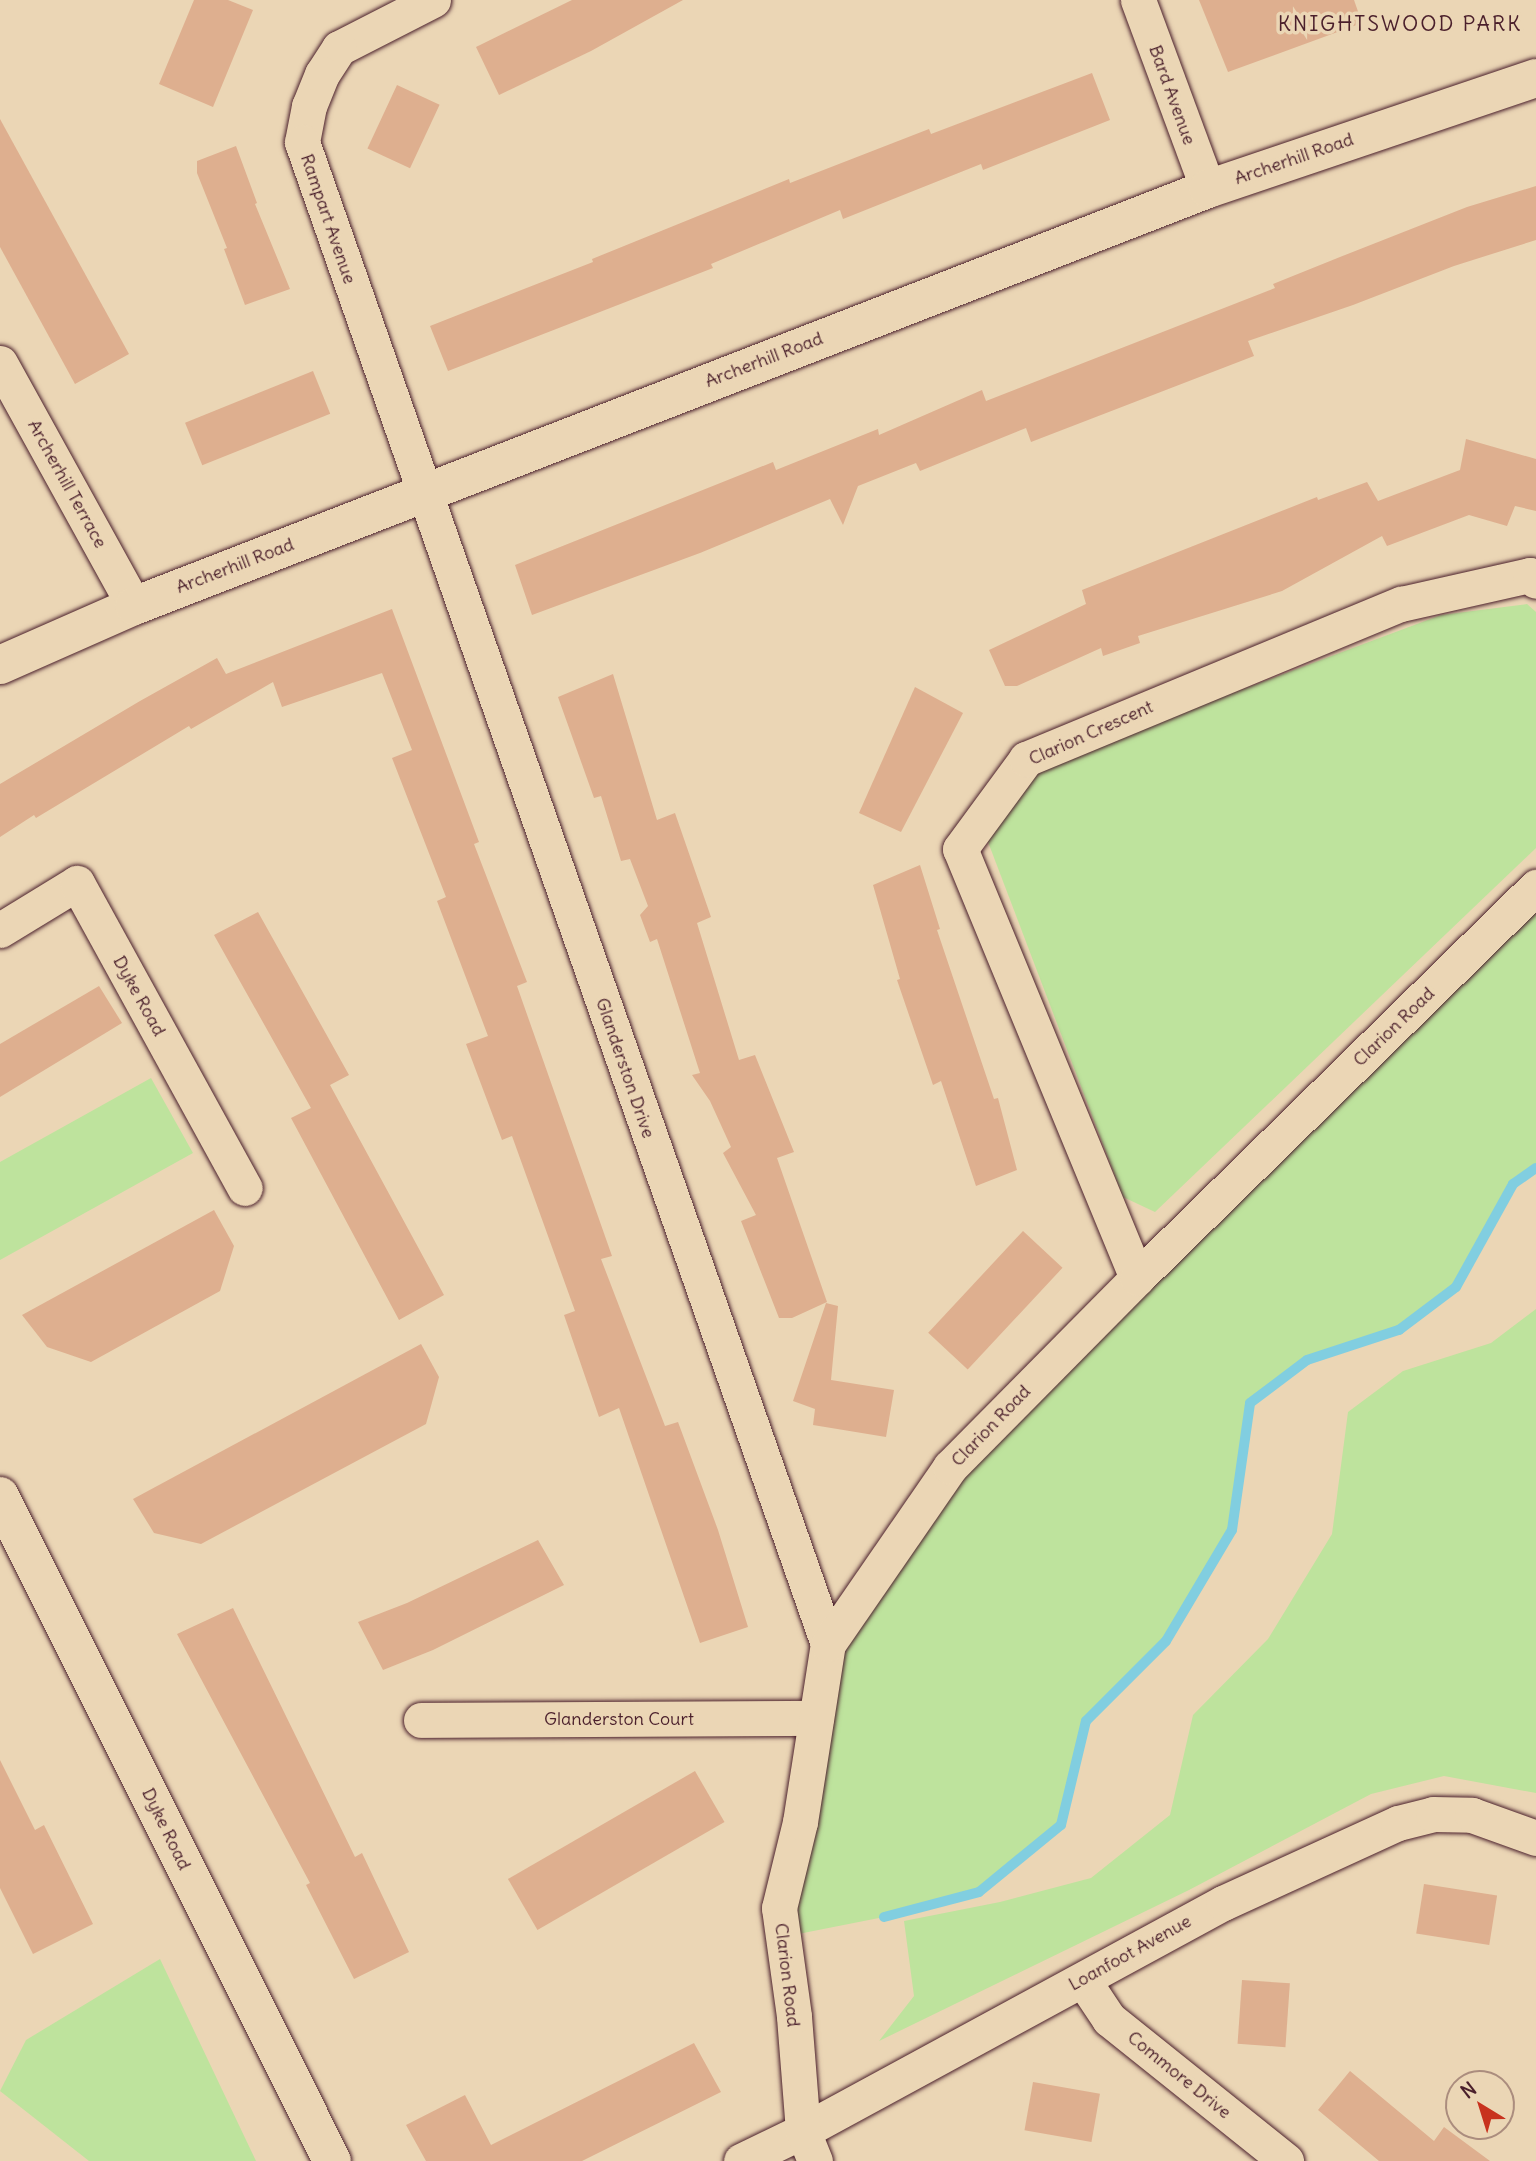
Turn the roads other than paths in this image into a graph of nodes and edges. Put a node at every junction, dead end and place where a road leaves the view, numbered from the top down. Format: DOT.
graph roads {
  1 [pos="433,0"];
  2 [pos="1138,0"];
  3 [pos="1536,78"];
  4 [pos="1208,189"];
  5 [pos="0,363"];
  6 [pos="422,492"];
  7 [pos="1536,581"];
  8 [pos="134,606"];
  9 [pos="0,665"];
  10 [pos="1536,887"];
  11 [pos="0,930"];
  12 [pos="245,1188"];
  13 [pos="1136,1278"];
  14 [pos="0,1496"];
  15 [pos="828,1644"];
  16 [pos="816,1717"];
  17 [pos="421,1720"];
  18 [pos="1536,1838"];
  19 [pos="1083,1980"];
  20 [pos="809,2146"];
  21 [pos="332,2161"];
  22 [pos="741,2161"];
  23 [pos="1286,2161"];
  1 -- 6 [label="street, Rampart Avenue"];
  2 -- 4 [label="street, Bard Avenue"];
  3 -- 4 [label="street, Archerhill Road"];
  4 -- 6 [label="street, Archerhill Road"];
  5 -- 8 [label="street, Archerhill Terrace"];
  6 -- 8 [label="street, Archerhill Road"];
  6 -- 15 [label="street, Glanderston Drive"];
  7 -- 13 [label="street, Clarion Crescent"];
  8 -- 9 [label="street, Archerhill Road"];
  10 -- 13 [label="street, Clarion Road"];
  11 -- 12 [label="street, Dyke Road"];
  13 -- 15 [label="street, Clarion Road"];
  14 -- 21 [label="street, Dyke Road"];
  15 -- 16 [label="street, Clarion Road"];
  16 -- 17 [label="street, Glanderston Court"];
  16 -- 20 [label="street, Clarion Road"];
  18 -- 19 [label="street, Loanfoot Avenue"];
  19 -- 20 [label="street, Loanfoot Avenue"];
  19 -- 23 [label="street, Commore Drive"];
  20 -- 22 [label="street, Loanfoot Avenue"];
}
